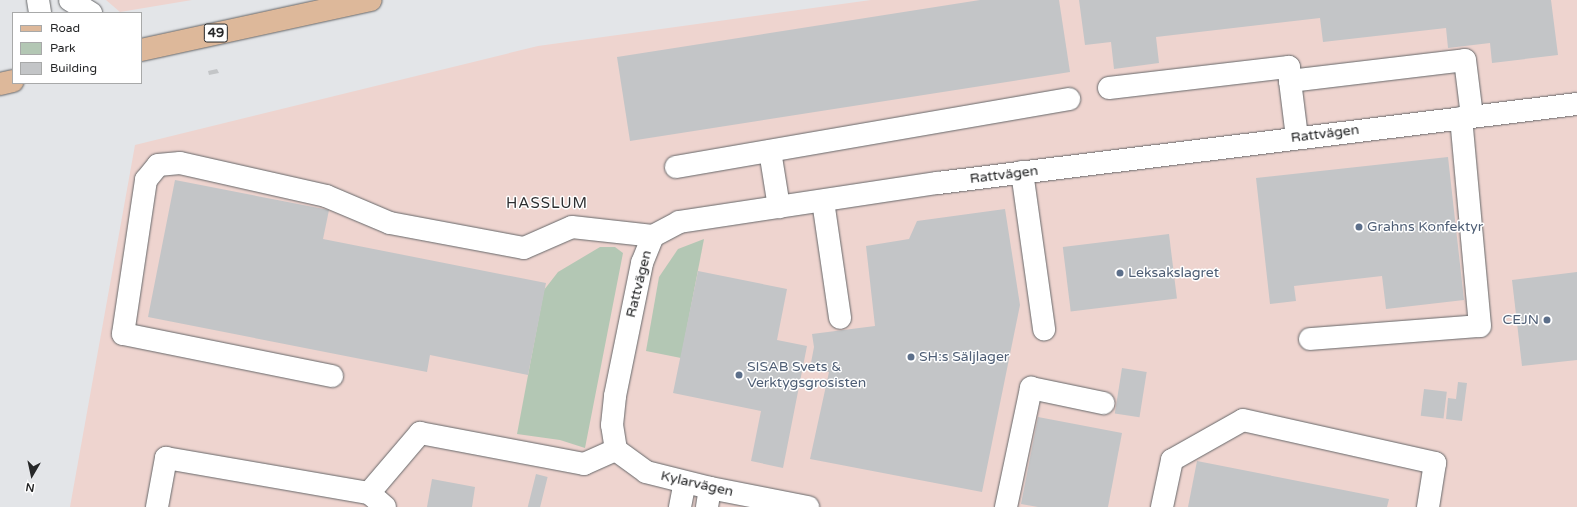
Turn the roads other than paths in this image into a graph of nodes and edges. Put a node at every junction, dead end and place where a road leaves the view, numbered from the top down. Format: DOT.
graph roads {
  1 [pos="38,0"];
  2 [pos="70,0"];
  3 [pos="371,0"];
  4 [pos="40,12"];
  5 [pos="89,12"];
  6 [pos="146,45"];
  7 [pos="12,80"];
  8 [pos="1290,81"];
  9 [pos="0,84"];
  10 [pos="1109,88"];
  11 [pos="1069,99"];
  12 [pos="1577,104"];
  13 [pos="1467,117"];
  14 [pos="1296,137"];
  15 [pos="770,151"];
  16 [pos="676,167"];
  17 [pos="1022,172"];
  18 [pos="823,201"];
  19 [pos="779,207"];
  20 [pos="653,236"];
  21 [pos="840,318"];
  22 [pos="1044,330"];
  23 [pos="1310,339"];
  24 [pos="332,376"];
  25 [pos="1103,403"];
  26 [pos="616,450"];
  27 [pos="685,482"];
  28 [pos="369,493"];
  29 [pos="708,497"];
  30 [pos="157,507"];
  31 [pos="385,507"];
  32 [pos="680,507"];
  33 [pos="808,507"];
  34 [pos="1006,507"];
  35 [pos="1162,507"];
  36 [pos="1428,507"];
  1 -- 4 [label="street"];
  2 -- 5 [label="street"];
  3 -- 6 [label="main road, 49"];
  7 -- 9 [label="main road"];
  8 -- 10 [label="street"];
  8 -- 13 [label="street"];
  8 -- 14 [label="street"];
  11 -- 15 [label="street"];
  12 -- 13 [label="street, Rattvägen"];
  13 -- 14 [label="street, Rattvägen"];
  13 -- 23 [label="street"];
  14 -- 17 [label="street, Rattvägen"];
  15 -- 16 [label="street"];
  15 -- 19 [label="street"];
  17 -- 18 [label="street, Rattvägen"];
  17 -- 22 [label="street"];
  18 -- 19 [label="street, Rattvägen"];
  18 -- 21 [label="street"];
  19 -- 20 [label="street, Rattvägen"];
  20 -- 24 [label="street"];
  20 -- 26 [label="street, Rattvägen"];
  25 -- 34 [label="street"];
  26 -- 27 [label="street, Kylarvägen"];
  26 -- 28 [label="street"];
  27 -- 29 [label="street, Kylarvägen"];
  27 -- 32 [label="street"];
  28 -- 30 [label="street"];
  28 -- 31 [label="street"];
  29 -- 33 [label="street, Kylarvägen"];
  35 -- 36 [label="street"];
}
